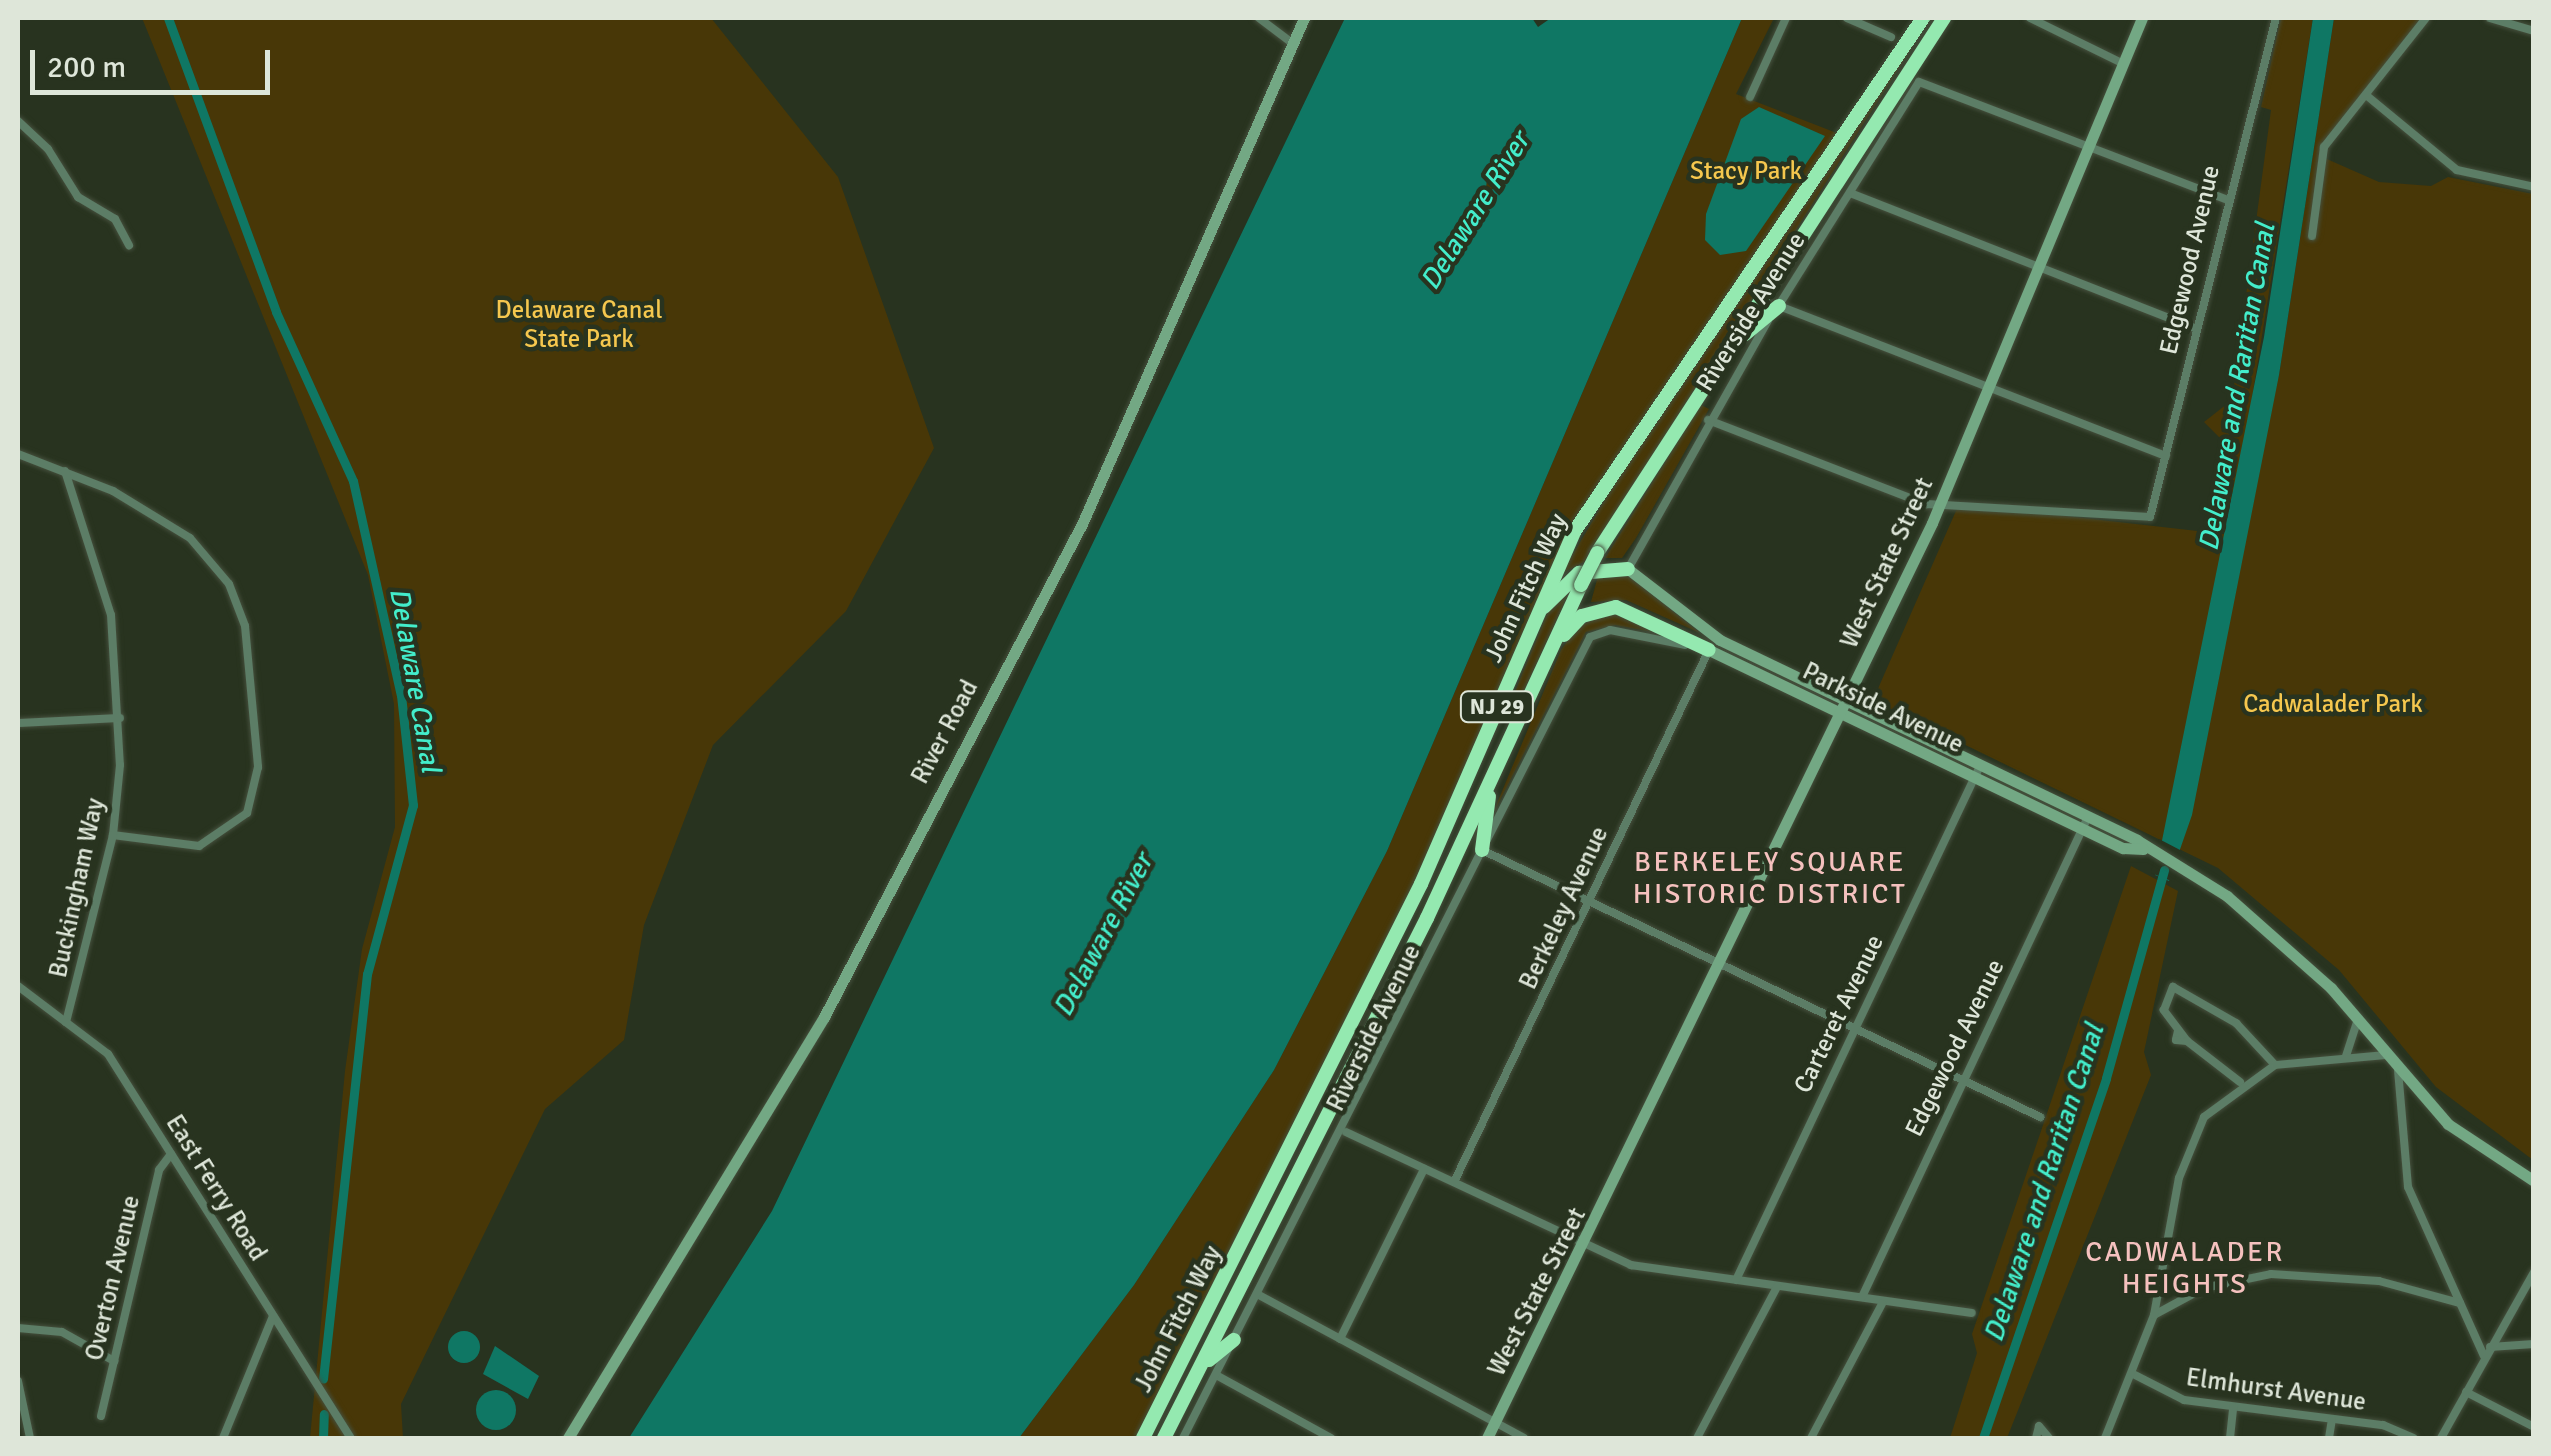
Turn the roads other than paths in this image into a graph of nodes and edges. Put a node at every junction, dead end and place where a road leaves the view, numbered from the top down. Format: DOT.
graph roads {
  1 [pos="1259,18"];
  2 [pos="1304,18"];
  3 [pos="1786,18"];
  4 [pos="1848,18"];
  5 [pos="1922,18"];
  6 [pos="1944,18"];
  7 [pos="2030,18"];
  8 [pos="2142,18"];
  9 [pos="2276,18"];
  10 [pos="2426,18"];
  11 [pos="2490,18"];
  12 [pos="2534,32"];
  13 [pos="1891,36"];
  14 [pos="1291,42"];
  15 [pos="2120,62"];
  16 [pos="2366,95"];
  17 [pos="1750,97"];
  18 [pos="18,122"];
  19 [pos="2082,144"];
  20 [pos="2534,187"];
  21 [pos="1850,193"];
  22 [pos="2225,198"];
  23 [pos="2312,236"];
  24 [pos="129,245"];
  25 [pos="2034,266"];
  26 [pos="1779,306"];
  27 [pos="2195,328"];
  28 [pos="1706,381"];
  29 [pos="1988,386"];
  30 [pos="1708,420"];
  31 [pos="18,454"];
  32 [pos="2166,456"];
  33 [pos="65,470"];
  34 [pos="1940,503"];
  35 [pos="1628,570"];
  36 [pos="1596,632"];
  37 [pos="1709,650"];
  38 [pos="1551,651"];
  39 [pos="1506,684"];
  40 [pos="1843,707"];
  41 [pos="120,718"];
  42 [pos="18,723"];
  43 [pos="1977,771"];
  44 [pos="1491,779"];
  45 [pos="2085,822"];
  46 [pos="113,835"];
  47 [pos="1482,850"];
  48 [pos="1590,901"];
  49 [pos="1721,965"];
  50 [pos="18,986"];
  51 [pos="2358,1020"];
  52 [pos="66,1022"];
  53 [pos="1854,1028"];
  54 [pos="2346,1056"];
  55 [pos="2385,1056"];
  56 [pos="2275,1064"];
  57 [pos="2398,1070"];
  58 [pos="1960,1079"];
  59 [pos="2240,1082"];
  60 [pos="2040,1117"];
  61 [pos="1346,1132"];
  62 [pos="171,1154"];
  63 [pos="1424,1169"];
  64 [pos="2534,1181"];
  65 [pos="1454,1182"];
  66 [pos="1586,1246"];
  67 [pos="2534,1272"];
  68 [pos="1736,1280"];
  69 [pos="1777,1286"];
  70 [pos="1257,1294"];
  71 [pos="1862,1297"];
  72 [pos="2460,1303"];
  73 [pos="1882,1304"];
  74 [pos="1972,1313"];
  75 [pos="2154,1315"];
  76 [pos="272,1316"];
  77 [pos="18,1328"];
  78 [pos="1340,1338"];
  79 [pos="1234,1340"];
  80 [pos="2534,1344"];
  81 [pos="2487,1352"];
  82 [pos="114,1361"];
  83 [pos="1198,1372"];
  84 [pos="1216,1375"];
  85 [pos="2135,1375"];
  86 [pos="20,1384"];
  87 [pos="2466,1392"];
  88 [pos="2234,1406"];
  89 [pos="101,1416"];
  90 [pos="2332,1418"];
  91 [pos="1496,1423"];
  92 [pos="2534,1428"];
  93 [pos="30,1438"];
  94 [pos="224,1438"];
  95 [pos="350,1438"];
  96 [pos="568,1438"];
  97 [pos="1143,1438"];
  98 [pos="1164,1438"];
  99 [pos="1182,1438"];
  100 [pos="1332,1438"];
  101 [pos="1487,1438"];
  102 [pos="1524,1438"];
  103 [pos="1697,1438"];
  104 [pos="1811,1438"];
  105 [pos="2036,1438"];
  106 [pos="2048,1438"];
  107 [pos="2105,1438"];
  108 [pos="2230,1438"];
  109 [pos="2329,1438"];
  110 [pos="2414,1438"];
  111 [pos="2441,1438"];
  1 -- 14 [label="street"];
  2 -- 14 [label="main road, River Road"];
  3 -- 17 [label="street"];
  4 -- 13 [label="street"];
  5 -- 39 [label="highway, John Fitch Way / NJ 29"];
  6 -- 28 [label="highway, John Fitch Way / NJ 29"];
  7 -- 15 [label="street"];
  8 -- 15 [label="main road, West State Street"];
  9 -- 22 [label="street, Edgewood Avenue"];
  10 -- 16 [label="street"];
  11 -- 12 [label="street"];
  14 -- 96 [label="main road, River Road"];
  15 -- 19 [label="main road, West State Street"];
  16 -- 20 [label="street"];
  16 -- 23 [label="street"];
  18 -- 24 [label="street"];
  19 -- 21 [label="street, Riverside Avenue"];
  19 -- 22 [label="street"];
  19 -- 25 [label="main road, West State Street"];
  21 -- 25 [label="street"];
  21 -- 26 [label="street, Riverside Avenue"];
  22 -- 27 [label="street, Edgewood Avenue"];
  25 -- 27 [label="street"];
  25 -- 29 [label="main road, West State Street"];
  26 -- 28 [label="highway"];
  26 -- 29 [label="street"];
  26 -- 30 [label="street, Riverside Avenue"];
  27 -- 32 [label="street, Edgewood Avenue"];
  28 -- 38 [label="highway, John Fitch Way / NJ 29, bridge"];
  29 -- 32 [label="street"];
  29 -- 34 [label="main road, West State Street"];
  30 -- 34 [label="street"];
  30 -- 35 [label="street, Riverside Avenue"];
  31 -- 33 [label="street"];
  32 -- 34 [label="street, Edgewood Avenue"];
  33 -- 41 [label="street, Buckingham Way"];
  33 -- 46 [label="street"];
  34 -- 40 [label="main road, West State Street"];
  35 -- 39 [label="highway"];
  35 -- 40 [label="main road, Parkside Avenue"];
  36 -- 37 [label="street, Parkside Avenue"];
  36 -- 47 [label="street, Riverside Avenue"];
  37 -- 38 [label="highway"];
  37 -- 40 [label="main road, Parkside Avenue"];
  37 -- 48 [label="street, Berkeley Avenue"];
  38 -- 44 [label="highway, John Fitch Way / NJ 29"];
  39 -- 97 [label="highway, John Fitch Way / NJ 29"];
  40 -- 43 [label="main road, Parkside Avenue"];
  40 -- 49 [label="main road, West State Street"];
  41 -- 42 [label="street"];
  41 -- 46 [label="street, Buckingham Way"];
  43 -- 45 [label="main road, Parkside Avenue"];
  43 -- 53 [label="street, Carteret Avenue"];
  44 -- 47 [label="highway"];
  44 -- 83 [label="highway, John Fitch Way / NJ 29"];
  45 -- 51 [label="main road, Parkside Avenue"];
  45 -- 58 [label="street, Edgewood Avenue"];
  46 -- 52 [label="street, Buckingham Way"];
  47 -- 48 [label="street"];
  47 -- 61 [label="street, Riverside Avenue"];
  48 -- 49 [label="street"];
  48 -- 65 [label="street, Berkeley Avenue"];
  49 -- 53 [label="street"];
  49 -- 66 [label="main road, West State Street"];
  50 -- 52 [label="street, East Ferry Road"];
  51 -- 54 [label="street"];
  51 -- 55 [label="main road, Parkside Avenue"];
  52 -- 62 [label="street, East Ferry Road"];
  53 -- 58 [label="street"];
  53 -- 68 [label="street, Carteret Avenue"];
  54 -- 55 [label="street"];
  54 -- 56 [label="street"];
  55 -- 57 [label="main road, Parkside Avenue"];
  56 -- 59 [label="street"];
  56 -- 59 [label="street"];
  57 -- 64 [label="main road, Parkside Avenue"];
  57 -- 72 [label="street"];
  58 -- 60 [label="street"];
  58 -- 71 [label="street, Edgewood Avenue"];
  59 -- 75 [label="street"];
  61 -- 63 [label="street"];
  61 -- 70 [label="street, Riverside Avenue"];
  62 -- 76 [label="street, East Ferry Road"];
  62 -- 82 [label="street, Overton Avenue"];
  63 -- 65 [label="street"];
  63 -- 78 [label="street"];
  65 -- 66 [label="street"];
  66 -- 68 [label="street"];
  66 -- 91 [label="main road, West State Street"];
  67 -- 81 [label="street"];
  68 -- 69 [label="street"];
  69 -- 71 [label="street"];
  69 -- 103 [label="street"];
  70 -- 78 [label="street"];
  70 -- 79 [label="street, Riverside Avenue"];
  71 -- 73 [label="street"];
  72 -- 75 [label="street"];
  72 -- 81 [label="street"];
  73 -- 74 [label="street"];
  73 -- 104 [label="street"];
  75 -- 85 [label="street"];
  76 -- 94 [label="street"];
  76 -- 95 [label="street, East Ferry Road"];
  77 -- 82 [label="street"];
  78 -- 91 [label="street"];
  79 -- 83 [label="highway"];
  79 -- 84 [label="street, Riverside Avenue"];
  80 -- 81 [label="street"];
  81 -- 87 [label="street"];
  82 -- 89 [label="street, Overton Avenue"];
  83 -- 98 [label="highway, John Fitch Way / NJ 29"];
  84 -- 99 [label="street, Riverside Avenue"];
  84 -- 100 [label="street"];
  85 -- 88 [label="street, Elmhurst Avenue"];
  85 -- 107 [label="street"];
  86 -- 93 [label="street"];
  87 -- 92 [label="street"];
  87 -- 111 [label="street"];
  88 -- 90 [label="street, Elmhurst Avenue"];
  88 -- 108 [label="street"];
  90 -- 109 [label="street"];
  90 -- 110 [label="street, Elmhurst Avenue"];
  91 -- 101 [label="main road, West State Street"];
  91 -- 102 [label="street"];
  105 -- 106 [label="street"];
}
